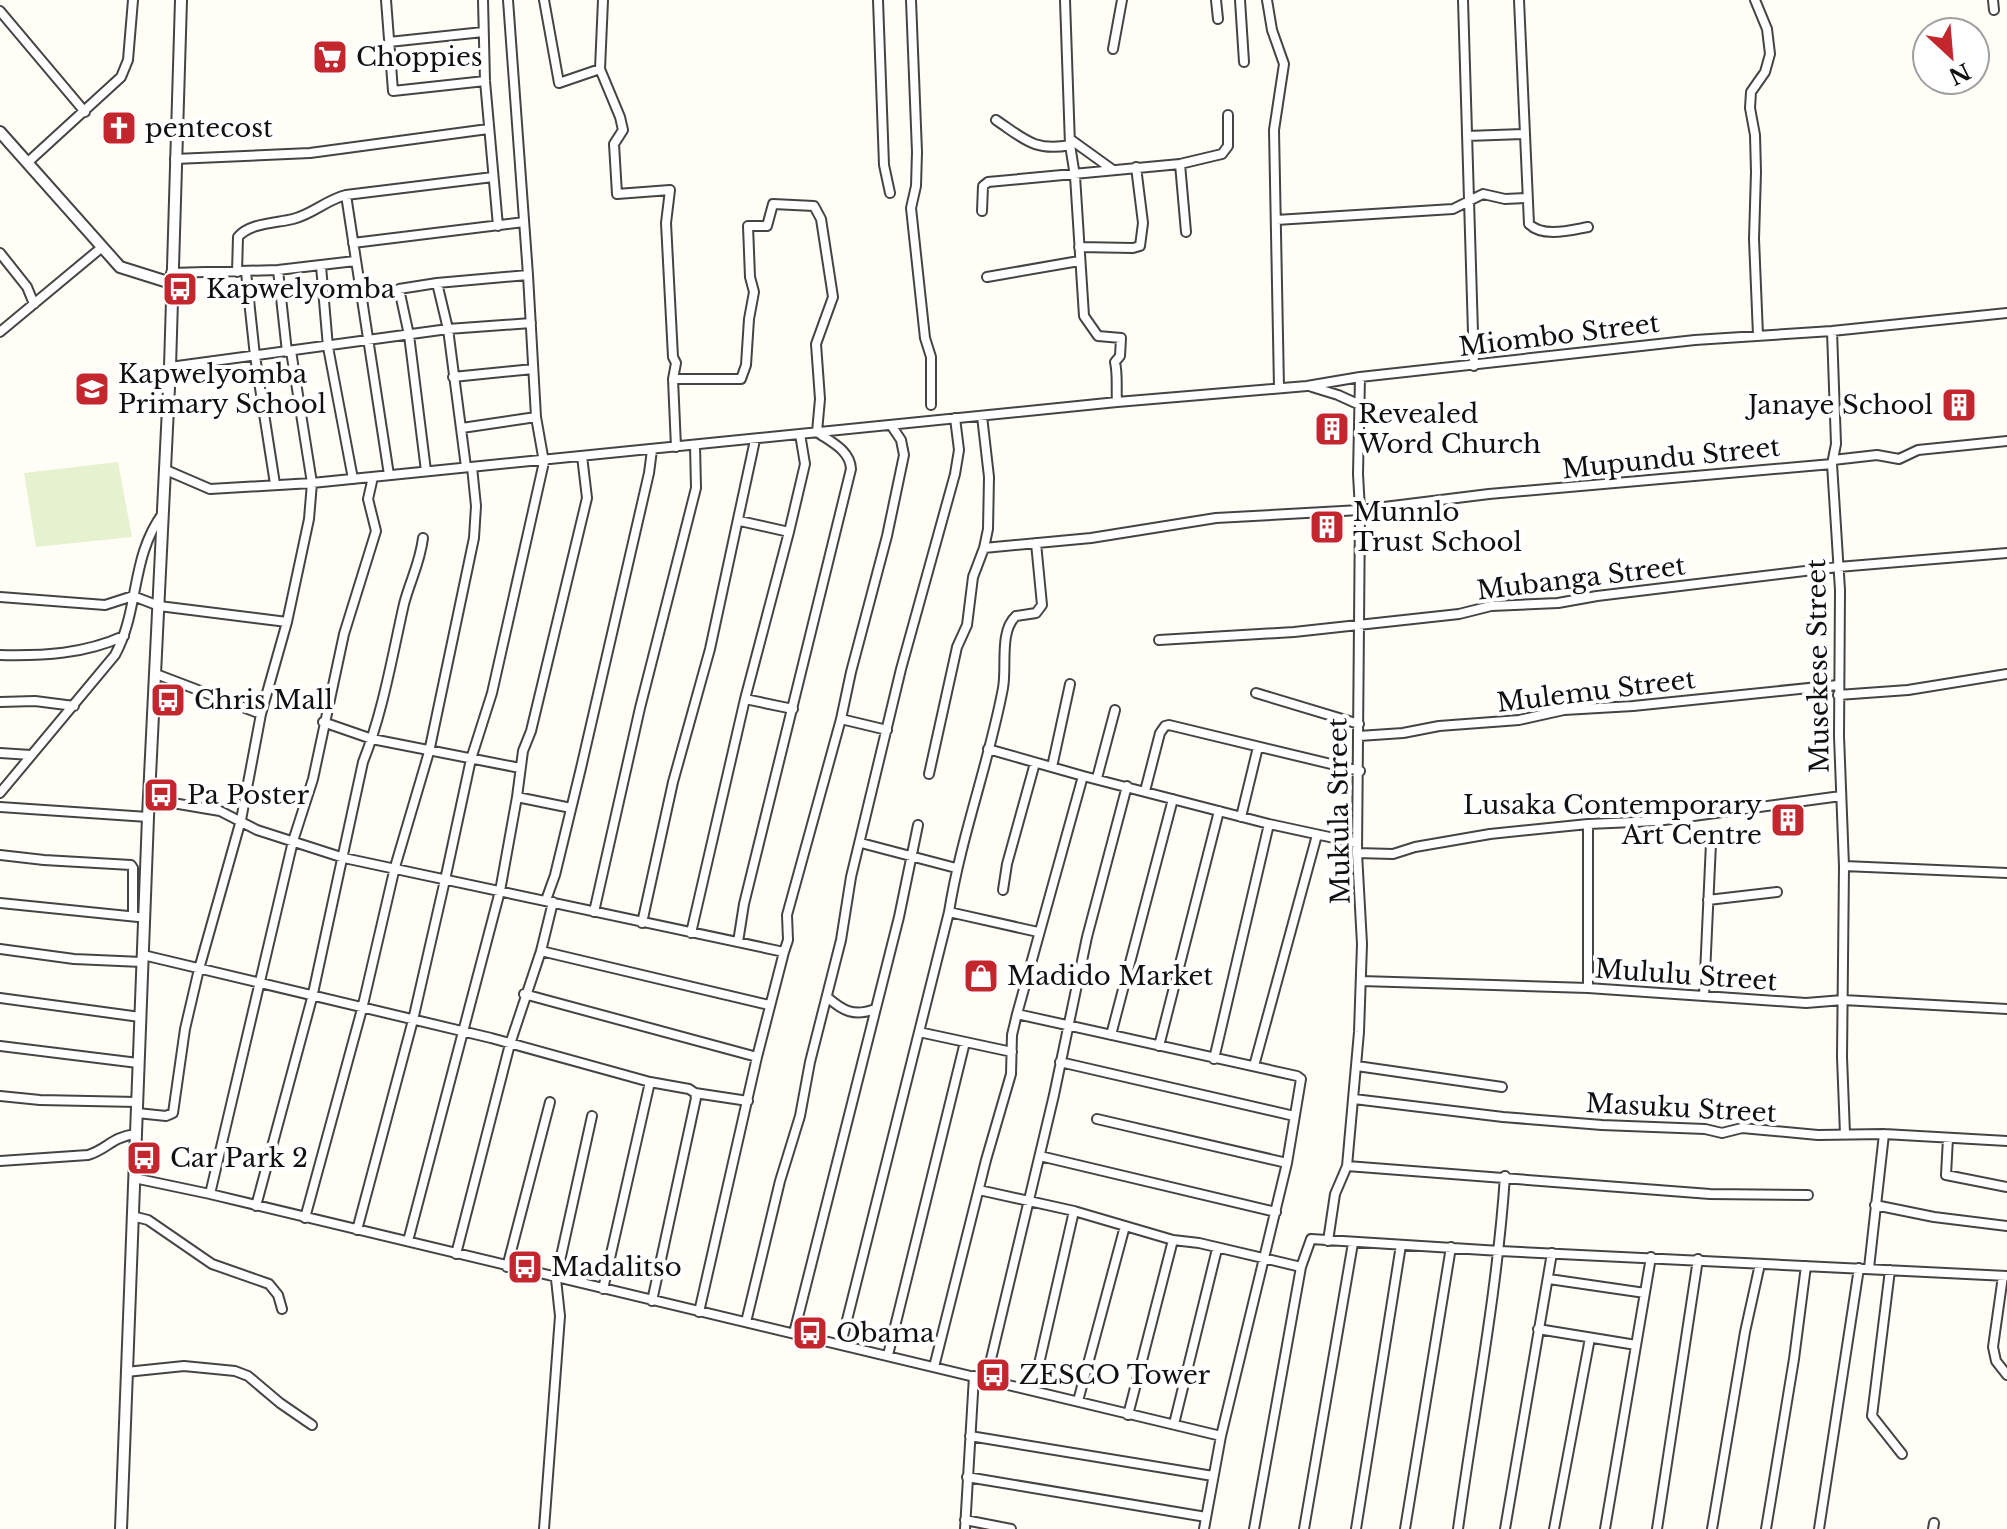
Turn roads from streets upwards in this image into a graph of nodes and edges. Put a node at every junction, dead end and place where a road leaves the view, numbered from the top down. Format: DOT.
graph roads {
  1 [pos="133,0"];
  2 [pos="181,0"];
  3 [pos="386,0"];
  4 [pos="483,0"];
  5 [pos="508,0"];
  6 [pos="544,0"];
  7 [pos="603,0"];
  8 [pos="878,0"];
  9 [pos="911,0"];
  10 [pos="1065,0"];
  11 [pos="1122,0"];
  12 [pos="1216,0"];
  13 [pos="1240,0"];
  14 [pos="1267,0"];
  15 [pos="1463,0"];
  16 [pos="1519,0"];
  17 [pos="1755,0"];
  18 [pos="0,11"];
  19 [pos="1218,19"];
  20 [pos="483,32"];
  21 [pos="389,42"];
  22 [pos="1113,49"];
  23 [pos="1244,62"];
  24 [pos="600,69"];
  25 [pos="485,81"];
  26 [pos="85,112"];
  27 [pos="1228,115"];
  28 [pos="996,120"];
  29 [pos="488,129"];
  30 [pos="0,132"];
  31 [pos="1523,134"];
  32 [pos="1467,136"];
  33 [pos="1070,142"];
  34 [pos="175,159"];
  35 [pos="27,163"];
  36 [pos="1180,164"];
  37 [pos="1136,167"];
  38 [pos="1113,170"];
  39 [pos="1075,176"];
  40 [pos="493,177"];
  41 [pos="890,193"];
  42 [pos="346,195"];
  43 [pos="1527,198"];
  44 [pos="1469,202"];
  45 [pos="982,211"];
  46 [pos="1276,220"];
  47 [pos="524,222"];
  48 [pos="498,226"];
  49 [pos="1588,227"];
  50 [pos="1186,232"];
  51 [pos="353,243"];
  52 [pos="1079,247"];
  53 [pos="101,248"];
  54 [pos="0,253"];
  55 [pos="355,261"];
  56 [pos="1079,261"];
  57 [pos="321,266"];
  58 [pos="278,270"];
  59 [pos="242,272"];
  60 [pos="528,275"];
  61 [pos="987,277"];
  62 [pos="171,278"];
  63 [pos="437,283"];
  64 [pos="27,287"];
  65 [pos="46,294"];
  66 [pos="34,304"];
  67 [pos="2007,313"];
  68 [pos="531,323"];
  69 [pos="448,329"];
  70 [pos="1832,331"];
  71 [pos="0,332"];
  72 [pos="409,335"];
  73 [pos="1758,335"];
  74 [pos="369,341"];
  75 [pos="328,347"];
  76 [pos="289,352"];
  77 [pos="255,356"];
  78 [pos="1474,366"];
  79 [pos="170,367"];
  80 [pos="533,369"];
  81 [pos="453,377"];
  82 [pos="1360,377"];
  83 [pos="673,379"];
  84 [pos="1307,386"];
  85 [pos="1279,387"];
  86 [pos="1117,402"];
  87 [pos="931,405"];
  88 [pos="1360,405"];
  89 [pos="982,416"];
  90 [pos="536,417"];
  91 [pos="955,418"];
  92 [pos="891,425"];
  93 [pos="462,428"];
  94 [pos="817,432"];
  95 [pos="800,434"];
  96 [pos="755,440"];
  97 [pos="2007,441"];
  98 [pos="695,445"];
  99 [pos="676,447"];
  100 [pos="652,450"];
  101 [pos="582,456"];
  102 [pos="544,462"];
  103 [pos="1833,462"];
  104 [pos="469,467"];
  105 [pos="166,470"];
  106 [pos="426,471"];
  107 [pos="389,475"];
  108 [pos="373,477"];
  109 [pos="353,479"];
  110 [pos="312,483"];
  111 [pos="275,484"];
  112 [pos="1360,510"];
  113 [pos="164,512"];
  114 [pos="740,521"];
  115 [pos="789,532"];
  116 [pos="423,538"];
  117 [pos="1036,543"];
  118 [pos="984,548"];
  119 [pos="2007,553"];
  120 [pos="1838,567"];
  121 [pos="133,596"];
  122 [pos="0,597"];
  123 [pos="159,606"];
  124 [pos="287,622"];
  125 [pos="1358,625"];
  126 [pos="126,635"];
  127 [pos="1159,640"];
  128 [pos="0,655"];
  129 [pos="156,674"];
  130 [pos="2007,674"];
  131 [pos="1070,684"];
  132 [pos="1838,685"];
  133 [pos="1256,693"];
  134 [pos="1838,695"];
  135 [pos="745,699"];
  136 [pos="0,702"];
  137 [pos="74,706"];
  138 [pos="793,709"];
  139 [pos="1115,710"];
  140 [pos="261,714"];
  141 [pos="841,719"];
  142 [pos="323,722"];
  143 [pos="1359,724"];
  144 [pos="887,730"];
  145 [pos="1359,736"];
  146 [pos="372,739"];
  147 [pos="1258,747"];
  148 [pos="988,749"];
  149 [pos="429,752"];
  150 [pos="0,753"];
  151 [pos="31,755"];
  152 [pos="471,759"];
  153 [pos="1035,763"];
  154 [pos="1052,767"];
  155 [pos="520,768"];
  156 [pos="1360,771"];
  157 [pos="929,774"];
  158 [pos="1083,776"];
  159 [pos="1097,778"];
  160 [pos="1127,786"];
  161 [pos="1145,791"];
  162 [pos="0,793"];
  163 [pos="1841,796"];
  164 [pos="517,797"];
  165 [pos="149,799"];
  166 [pos="1173,799"];
  167 [pos="0,807"];
  168 [pos="571,808"];
  169 [pos="1219,811"];
  170 [pos="148,817"];
  171 [pos="1241,817"];
  172 [pos="241,820"];
  173 [pos="1269,824"];
  174 [pos="1588,824"];
  175 [pos="918,825"];
  176 [pos="1317,835"];
  177 [pos="293,841"];
  178 [pos="861,843"];
  179 [pos="1711,843"];
  180 [pos="1357,848"];
  181 [pos="0,855"];
  182 [pos="913,857"];
  183 [pos="344,858"];
  184 [pos="1844,866"];
  185 [pos="395,867"];
  186 [pos="956,868"];
  187 [pos="2007,873"];
  188 [pos="445,880"];
  189 [pos="1003,890"];
  190 [pos="500,891"];
  191 [pos="1777,892"];
  192 [pos="1708,900"];
  193 [pos="550,901"];
  194 [pos="0,903"];
  195 [pos="594,912"];
  196 [pos="949,912"];
  197 [pos="139,917"];
  198 [pos="642,923"];
  199 [pos="1038,932"];
  200 [pos="691,933"];
  201 [pos="738,942"];
  202 [pos="0,949"];
  203 [pos="541,951"];
  204 [pos="784,952"];
  205 [pos="142,958"];
  206 [pos="199,969"];
  207 [pos="1361,981"];
  208 [pos="259,985"];
  209 [pos="1588,988"];
  210 [pos="524,994"];
  211 [pos="1704,996"];
  212 [pos="827,997"];
  213 [pos="0,998"];
  214 [pos="312,998"];
  215 [pos="1843,1000"];
  216 [pos="769,1005"];
  217 [pos="362,1009"];
  218 [pos="875,1009"];
  219 [pos="2007,1009"];
  220 [pos="1017,1014"];
  221 [pos="140,1017"];
  222 [pos="413,1020"];
  223 [pos="1067,1026"];
  224 [pos="463,1032"];
  225 [pos="919,1032"];
  226 [pos="1111,1035"];
  227 [pos="965,1042"];
  228 [pos="510,1044"];
  229 [pos="0,1046"];
  230 [pos="1159,1046"];
  231 [pos="1012,1052"];
  232 [pos="757,1057"];
  233 [pos="1214,1059"];
  234 [pos="1060,1062"];
  235 [pos="138,1063"];
  236 [pos="1254,1066"];
  237 [pos="1357,1066"];
  238 [pos="650,1082"];
  239 [pos="1502,1087"];
  240 [pos="695,1093"];
  241 [pos="0,1096"];
  242 [pos="1354,1099"];
  243 [pos="748,1101"];
  244 [pos="550,1102"];
  245 [pos="137,1108"];
  246 [pos="592,1116"];
  247 [pos="1294,1116"];
  248 [pos="1097,1119"];
  249 [pos="136,1134"];
  250 [pos="1845,1134"];
  251 [pos="1884,1134"];
  252 [pos="1948,1138"];
  253 [pos="2007,1141"];
  254 [pos="1040,1156"];
  255 [pos="0,1161"];
  256 [pos="1287,1163"];
  257 [pos="1347,1166"];
  258 [pos="1505,1176"];
  259 [pos="134,1178"];
  260 [pos="2007,1187"];
  261 [pos="979,1190"];
  262 [pos="210,1194"];
  263 [pos="1808,1195"];
  264 [pos="1029,1201"];
  265 [pos="1875,1205"];
  266 [pos="256,1206"];
  267 [pos="1074,1211"];
  268 [pos="1276,1212"];
  269 [pos="132,1216"];
  270 [pos="305,1218"];
  271 [pos="1125,1226"];
  272 [pos="2007,1226"];
  273 [pos="357,1230"];
  274 [pos="1173,1240"];
  275 [pos="408,1241"];
  276 [pos="1328,1241"];
  277 [pos="1353,1243"];
  278 [pos="1401,1245"];
  279 [pos="1451,1247"];
  280 [pos="1217,1249"];
  281 [pos="1500,1251"];
  282 [pos="1552,1253"];
  283 [pos="456,1254"];
  284 [pos="1651,1257"];
  285 [pos="1264,1259"];
  286 [pos="1698,1259"];
  287 [pos="1760,1264"];
  288 [pos="1806,1266"];
  289 [pos="507,1267"];
  290 [pos="1301,1267"];
  291 [pos="1864,1268"];
  292 [pos="1890,1270"];
  293 [pos="2005,1276"];
  294 [pos="556,1279"];
  295 [pos="1549,1279"];
  296 [pos="603,1289"];
  297 [pos="1645,1293"];
  298 [pos="652,1301"];
  299 [pos="282,1309"];
  300 [pos="699,1312"];
  301 [pos="746,1322"];
  302 [pos="1538,1329"];
  303 [pos="794,1333"];
  304 [pos="1590,1338"];
  305 [pos="841,1344"];
  306 [pos="1636,1345"];
  307 [pos="888,1355"];
  308 [pos="934,1367"];
  309 [pos="126,1372"];
  310 [pos="2007,1375"];
  311 [pos="974,1376"];
  312 [pos="986,1380"];
  313 [pos="1033,1390"];
  314 [pos="1078,1401"];
  315 [pos="1128,1415"];
  316 [pos="1174,1424"];
  317 [pos="312,1425"];
  318 [pos="970,1436"];
  319 [pos="1221,1436"];
  320 [pos="1902,1454"];
  321 [pos="1213,1476"];
  322 [pos="967,1477"];
  323 [pos="1206,1517"];
  324 [pos="965,1524"];
  325 [pos="121,1529"];
  326 [pos="544,1529"];
  327 [pos="1011,1529"];
  328 [pos="1204,1529"];
  329 [pos="1254,1529"];
  330 [pos="1304,1529"];
  331 [pos="1356,1529"];
  332 [pos="1405,1529"];
  333 [pos="1458,1529"];
  334 [pos="1505,1529"];
  335 [pos="1554,1529"];
  336 [pos="1605,1529"];
  337 [pos="1657,1529"];
  338 [pos="1712,1529"];
  339 [pos="1766,1529"];
  340 [pos="1819,1529"];
  1 -- 26 [label="street"];
  2 -- 34 [label="street"];
  3 -- 21 [label="street"];
  4 -- 20 [label="street"];
  5 -- 47 [label="street"];
  6 -- 24 [label="street"];
  7 -- 24 [label="street"];
  8 -- 41 [label="street"];
  9 -- 87 [label="street"];
  10 -- 33 [label="street"];
  11 -- 22 [label="street"];
  12 -- 19 [label="street"];
  13 -- 23 [label="street"];
  14 -- 46 [label="street"];
  15 -- 32 [label="street"];
  16 -- 31 [label="street"];
  17 -- 73 [label="street"];
  18 -- 26 [label="street"];
  20 -- 21 [label="street"];
  20 -- 25 [label="street"];
  21 -- 25 [label="street"];
  24 -- 83 [label="street"];
  25 -- 29 [label="street"];
  26 -- 35 [label="street"];
  27 -- 36 [label="street"];
  28 -- 33 [label="street"];
  29 -- 34 [label="street"];
  29 -- 40 [label="street"];
  30 -- 35 [label="street"];
  31 -- 32 [label="street"];
  31 -- 43 [label="street"];
  32 -- 44 [label="street"];
  33 -- 38 [label="street"];
  33 -- 39 [label="street"];
  34 -- 62 [label="street"];
  35 -- 53 [label="street"];
  36 -- 37 [label="street"];
  36 -- 50 [label="street"];
  37 -- 38 [label="street"];
  37 -- 52 [label="street"];
  38 -- 39 [label="street"];
  39 -- 45 [label="street"];
  39 -- 52 [label="street"];
  40 -- 42 [label="street"];
  40 -- 48 [label="street"];
  42 -- 51 [label="street"];
  42 -- 59 [label="street"];
  43 -- 44 [label="street"];
  43 -- 49 [label="street"];
  44 -- 46 [label="street"];
  44 -- 78 [label="street"];
  46 -- 85 [label="street"];
  47 -- 48 [label="street"];
  47 -- 60 [label="street"];
  48 -- 51 [label="street"];
  51 -- 55 [label="street"];
  52 -- 56 [label="street"];
  53 -- 62 [label="street"];
  53 -- 65 [label="street"];
  54 -- 64 [label="street"];
  55 -- 57 [label="street"];
  55 -- 74 [label="street"];
  56 -- 61 [label="street"];
  56 -- 86 [label="street"];
  57 -- 58 [label="street"];
  57 -- 75 [label="street"];
  58 -- 59 [label="street"];
  58 -- 76 [label="street"];
  59 -- 62 [label="street"];
  59 -- 77 [label="street"];
  60 -- 63 [label="street"];
  60 -- 68 [label="street"];
  62 -- 79 [label="street"];
  63 -- 69 [label="street"];
  63 -- 72 [label="street"];
  64 -- 65 [label="street"];
  64 -- 66 [label="street"];
  65 -- 66 [label="street"];
  66 -- 71 [label="street"];
  67 -- 70 [label="street, Miombo Street"];
  68 -- 69 [label="street"];
  68 -- 80 [label="street"];
  69 -- 72 [label="street"];
  69 -- 81 [label="street"];
  70 -- 73 [label="street, Miombo Street"];
  70 -- 103 [label="street, Musekese Street"];
  72 -- 74 [label="street"];
  72 -- 106 [label="street"];
  73 -- 78 [label="street, Miombo Street"];
  74 -- 75 [label="street"];
  74 -- 107 [label="street"];
  75 -- 76 [label="street"];
  75 -- 109 [label="street"];
  76 -- 77 [label="street"];
  76 -- 110 [label="street"];
  77 -- 79 [label="street"];
  77 -- 111 [label="street"];
  78 -- 82 [label="street, Miombo Street"];
  79 -- 105 [label="street"];
  80 -- 81 [label="street"];
  80 -- 90 [label="street"];
  81 -- 93 [label="street"];
  82 -- 84 [label="street, Miombo Street"];
  82 -- 88 [label="street, Mukula Street"];
  83 -- 94 [label="street"];
  83 -- 99 [label="street"];
  84 -- 85 [label="street, Miombo Street"];
  84 -- 88 [label="street"];
  85 -- 86 [label="street, Miombo Street"];
  86 -- 89 [label="street, Miombo Street"];
  88 -- 112 [label="street, Mukula Street"];
  89 -- 91 [label="street, Miombo Street"];
  89 -- 118 [label="street"];
  90 -- 93 [label="street"];
  90 -- 102 [label="street"];
  91 -- 92 [label="street, Miombo Street"];
  91 -- 144 [label="street"];
  92 -- 94 [label="street, Miombo Street"];
  92 -- 141 [label="street"];
  93 -- 104 [label="street"];
  94 -- 95 [label="street, Miombo Street"];
  94 -- 138 [label="street"];
  95 -- 96 [label="street, Miombo Street"];
  95 -- 115 [label="street"];
  96 -- 98 [label="street, Miombo Street"];
  96 -- 114 [label="street"];
  97 -- 103 [label="street, Mupundu Street"];
  98 -- 99 [label="street, Miombo Street"];
  98 -- 195 [label="street"];
  99 -- 100 [label="street, Miombo Street"];
  100 -- 101 [label="street, Miombo Street"];
  100 -- 168 [label="street"];
  101 -- 102 [label="street, Miombo Street"];
  101 -- 155 [label="street"];
  102 -- 104 [label="street, Miombo Street"];
  102 -- 152 [label="street"];
  103 -- 112 [label="street, Mupundu Street"];
  103 -- 120 [label="street, Musekese Street"];
  104 -- 106 [label="street, Miombo Street"];
  104 -- 149 [label="street"];
  105 -- 111 [label="street, Miombo Street"];
  105 -- 113 [label="street"];
  106 -- 107 [label="street, Miombo Street"];
  107 -- 108 [label="street, Miombo Street"];
  108 -- 109 [label="street, Miombo Street"];
  108 -- 142 [label="street"];
  109 -- 110 [label="street, Miombo Street"];
  110 -- 111 [label="street, Miombo Street"];
  110 -- 124 [label="street"];
  112 -- 117 [label="street, Mupundu Street"];
  112 -- 125 [label="street, Mukula Street"];
  113 -- 121 [label="street"];
  113 -- 123 [label="street"];
  114 -- 115 [label="street"];
  114 -- 198 [label="street"];
  115 -- 135 [label="street"];
  116 -- 146 [label="street"];
  117 -- 118 [label="street, Mupundu Street"];
  117 -- 148 [label="street"];
  118 -- 157 [label="street"];
  119 -- 120 [label="street, Mubanga Street"];
  120 -- 125 [label="street, Mubanga Street"];
  120 -- 132 [label="street, Musekese Street"];
  121 -- 122 [label="street"];
  121 -- 123 [label="street"];
  121 -- 126 [label="street"];
  123 -- 124 [label="street"];
  123 -- 129 [label="street"];
  124 -- 140 [label="street"];
  125 -- 127 [label="street, Mubanga Street"];
  125 -- 143 [label="street, Mukula Street"];
  126 -- 128 [label="street"];
  126 -- 137 [label="street"];
  129 -- 140 [label="street"];
  129 -- 165 [label="street"];
  130 -- 134 [label="street"];
  131 -- 154 [label="street"];
  132 -- 134 [label="street, Musekese Street"];
  132 -- 145 [label="street, Mulemu Street"];
  133 -- 143 [label="street"];
  134 -- 163 [label="street, Musekese Street"];
  135 -- 138 [label="street"];
  135 -- 200 [label="street"];
  136 -- 137 [label="street"];
  137 -- 151 [label="street"];
  138 -- 201 [label="street"];
  139 -- 159 [label="street"];
  140 -- 172 [label="street"];
  141 -- 144 [label="street"];
  141 -- 204 [label="street"];
  142 -- 146 [label="street"];
  142 -- 177 [label="street"];
  143 -- 145 [label="street, Mukula Street"];
  144 -- 178 [label="street"];
  145 -- 156 [label="street, Mukula Street"];
  146 -- 149 [label="street"];
  146 -- 183 [label="street"];
  147 -- 156 [label="street"];
  147 -- 161 [label="street"];
  147 -- 171 [label="street"];
  148 -- 153 [label="street"];
  148 -- 186 [label="street"];
  149 -- 152 [label="street"];
  149 -- 185 [label="street"];
  150 -- 151 [label="street"];
  151 -- 162 [label="street"];
  152 -- 155 [label="street"];
  152 -- 188 [label="street"];
  153 -- 154 [label="street"];
  153 -- 189 [label="street"];
  154 -- 158 [label="street"];
  155 -- 164 [label="street"];
  156 -- 180 [label="street, Mukula Street"];
  158 -- 159 [label="street"];
  158 -- 199 [label="street"];
  159 -- 160 [label="street"];
  160 -- 161 [label="street"];
  160 -- 223 [label="street"];
  161 -- 166 [label="street"];
  163 -- 174 [label="street"];
  163 -- 184 [label="street, Musekese Street"];
  164 -- 168 [label="street"];
  164 -- 190 [label="street"];
  165 -- 170 [label="street"];
  165 -- 172 [label="street"];
  166 -- 169 [label="street"];
  166 -- 226 [label="street"];
  167 -- 170 [label="street"];
  168 -- 193 [label="street"];
  169 -- 171 [label="street"];
  169 -- 230 [label="street"];
  170 -- 197 [label="street"];
  171 -- 173 [label="street"];
  172 -- 177 [label="street"];
  172 -- 206 [label="street"];
  173 -- 176 [label="street"];
  173 -- 233 [label="street"];
  174 -- 180 [label="street"];
  174 -- 209 [label="street"];
  175 -- 182 [label="street"];
  176 -- 180 [label="street"];
  176 -- 236 [label="street"];
  177 -- 183 [label="street"];
  177 -- 208 [label="street"];
  178 -- 182 [label="street"];
  178 -- 212 [label="street"];
  179 -- 192 [label="street"];
  180 -- 207 [label="street, Mukula Street"];
  181 -- 197 [label="street"];
  182 -- 186 [label="street"];
  182 -- 218 [label="street"];
  183 -- 185 [label="street"];
  183 -- 214 [label="street"];
  184 -- 187 [label="street"];
  184 -- 215 [label="street, Musekese Street"];
  185 -- 188 [label="street"];
  185 -- 217 [label="street"];
  186 -- 196 [label="street"];
  188 -- 190 [label="street"];
  188 -- 222 [label="street"];
  190 -- 193 [label="street"];
  190 -- 224 [label="street"];
  191 -- 192 [label="street"];
  192 -- 211 [label="street"];
  193 -- 195 [label="street"];
  193 -- 203 [label="street"];
  194 -- 197 [label="street"];
  195 -- 198 [label="street"];
  196 -- 199 [label="street"];
  196 -- 225 [label="street"];
  197 -- 205 [label="street"];
  198 -- 200 [label="street"];
  199 -- 220 [label="street"];
  200 -- 201 [label="street"];
  201 -- 204 [label="street"];
  202 -- 205 [label="street"];
  203 -- 210 [label="street"];
  203 -- 216 [label="street"];
  204 -- 216 [label="street"];
  205 -- 206 [label="street"];
  205 -- 221 [label="street"];
  206 -- 208 [label="street"];
  206 -- 245 [label="street"];
  207 -- 209 [label="street, Mululu Street"];
  207 -- 237 [label="street, Mukula Street"];
  208 -- 214 [label="street"];
  208 -- 262 [label="street"];
  209 -- 211 [label="street, Mululu Street"];
  210 -- 228 [label="street"];
  210 -- 232 [label="street"];
  211 -- 215 [label="street, Mululu Street"];
  212 -- 218 [label="street"];
  212 -- 301 [label="street"];
  213 -- 221 [label="street"];
  214 -- 217 [label="street"];
  214 -- 266 [label="street"];
  215 -- 219 [label="street, Mululu Street"];
  215 -- 250 [label="street, Musekese Street"];
  216 -- 232 [label="street"];
  217 -- 222 [label="street"];
  217 -- 270 [label="street"];
  218 -- 303 [label="street"];
  220 -- 223 [label="street"];
  220 -- 231 [label="street"];
  221 -- 235 [label="street"];
  222 -- 224 [label="street"];
  222 -- 273 [label="street"];
  223 -- 226 [label="street"];
  223 -- 234 [label="street"];
  224 -- 228 [label="street"];
  224 -- 275 [label="street"];
  225 -- 227 [label="street"];
  225 -- 305 [label="street"];
  226 -- 230 [label="street"];
  227 -- 231 [label="street"];
  227 -- 307 [label="street"];
  228 -- 238 [label="street"];
  228 -- 283 [label="street"];
  229 -- 235 [label="street"];
  230 -- 233 [label="street"];
  231 -- 261 [label="street"];
  232 -- 243 [label="street"];
  233 -- 236 [label="street"];
  234 -- 247 [label="street"];
  234 -- 254 [label="street"];
  235 -- 245 [label="street"];
  236 -- 247 [label="street"];
  237 -- 239 [label="street"];
  237 -- 242 [label="street, Mukula Street"];
  238 -- 240 [label="street"];
  238 -- 296 [label="street"];
  240 -- 243 [label="street"];
  240 -- 298 [label="street"];
  241 -- 245 [label="street"];
  242 -- 250 [label="street, Masuku Street"];
  242 -- 257 [label="street, Mukula Street"];
  243 -- 300 [label="street"];
  244 -- 289 [label="street"];
  245 -- 249 [label="street"];
  246 -- 294 [label="street"];
  247 -- 256 [label="street"];
  248 -- 256 [label="street"];
  249 -- 255 [label="street"];
  249 -- 259 [label="street"];
  250 -- 251 [label="street, Masuku Street"];
  251 -- 252 [label="street, Masuku Street"];
  251 -- 265 [label="street"];
  252 -- 253 [label="street, Masuku Street"];
  252 -- 260 [label="street"];
  254 -- 264 [label="street"];
  254 -- 268 [label="street"];
  256 -- 268 [label="street"];
  257 -- 258 [label="street"];
  257 -- 276 [label="street, Mukula Street"];
  258 -- 263 [label="street"];
  258 -- 281 [label="street"];
  259 -- 262 [label="street"];
  259 -- 269 [label="street"];
  261 -- 264 [label="street"];
  261 -- 308 [label="street"];
  262 -- 266 [label="street"];
  264 -- 267 [label="street"];
  264 -- 312 [label="street"];
  265 -- 272 [label="street"];
  265 -- 291 [label="street"];
  266 -- 270 [label="street"];
  267 -- 271 [label="street"];
  267 -- 313 [label="street"];
  268 -- 285 [label="street"];
  269 -- 299 [label="street"];
  269 -- 309 [label="street"];
  270 -- 273 [label="street"];
  271 -- 274 [label="street"];
  271 -- 314 [label="street"];
  273 -- 275 [label="street"];
  274 -- 280 [label="street"];
  274 -- 315 [label="street"];
  275 -- 283 [label="street"];
  276 -- 277 [label="street"];
  276 -- 290 [label="street"];
  277 -- 278 [label="street"];
  277 -- 330 [label="street"];
  278 -- 279 [label="street"];
  278 -- 331 [label="street"];
  279 -- 281 [label="street"];
  279 -- 332 [label="street"];
  280 -- 285 [label="street"];
  280 -- 316 [label="street"];
  281 -- 282 [label="street"];
  281 -- 333 [label="street"];
  282 -- 284 [label="street"];
  282 -- 295 [label="street"];
  283 -- 289 [label="street"];
  284 -- 286 [label="street"];
  284 -- 297 [label="street"];
  285 -- 290 [label="street"];
  285 -- 319 [label="street"];
  286 -- 287 [label="street"];
  286 -- 337 [label="street"];
  287 -- 288 [label="street"];
  287 -- 338 [label="street"];
  288 -- 291 [label="street"];
  288 -- 339 [label="street"];
  289 -- 294 [label="street"];
  290 -- 329 [label="street"];
  291 -- 292 [label="street"];
  291 -- 340 [label="street"];
  292 -- 293 [label="street"];
  292 -- 320 [label="street"];
  293 -- 310 [label="street"];
  294 -- 296 [label="street"];
  294 -- 326 [label="street"];
  295 -- 297 [label="street"];
  295 -- 302 [label="street"];
  296 -- 298 [label="street"];
  297 -- 306 [label="street"];
  298 -- 300 [label="street"];
  300 -- 301 [label="street"];
  301 -- 303 [label="street"];
  302 -- 304 [label="street"];
  302 -- 334 [label="street"];
  303 -- 305 [label="street"];
  304 -- 306 [label="street"];
  304 -- 335 [label="street"];
  305 -- 307 [label="street"];
  306 -- 336 [label="street"];
  307 -- 308 [label="street"];
  308 -- 311 [label="street"];
  309 -- 317 [label="street"];
  309 -- 325 [label="street"];
  311 -- 312 [label="street"];
  311 -- 318 [label="street"];
  312 -- 313 [label="street"];
  313 -- 314 [label="street"];
  314 -- 315 [label="street"];
  315 -- 316 [label="street"];
  316 -- 319 [label="street"];
  318 -- 321 [label="street"];
  318 -- 322 [label="street"];
  319 -- 321 [label="street"];
  321 -- 323 [label="street"];
  322 -- 323 [label="street"];
  322 -- 324 [label="street"];
  323 -- 328 [label="street"];
  324 -- 327 [label="street"];
}
